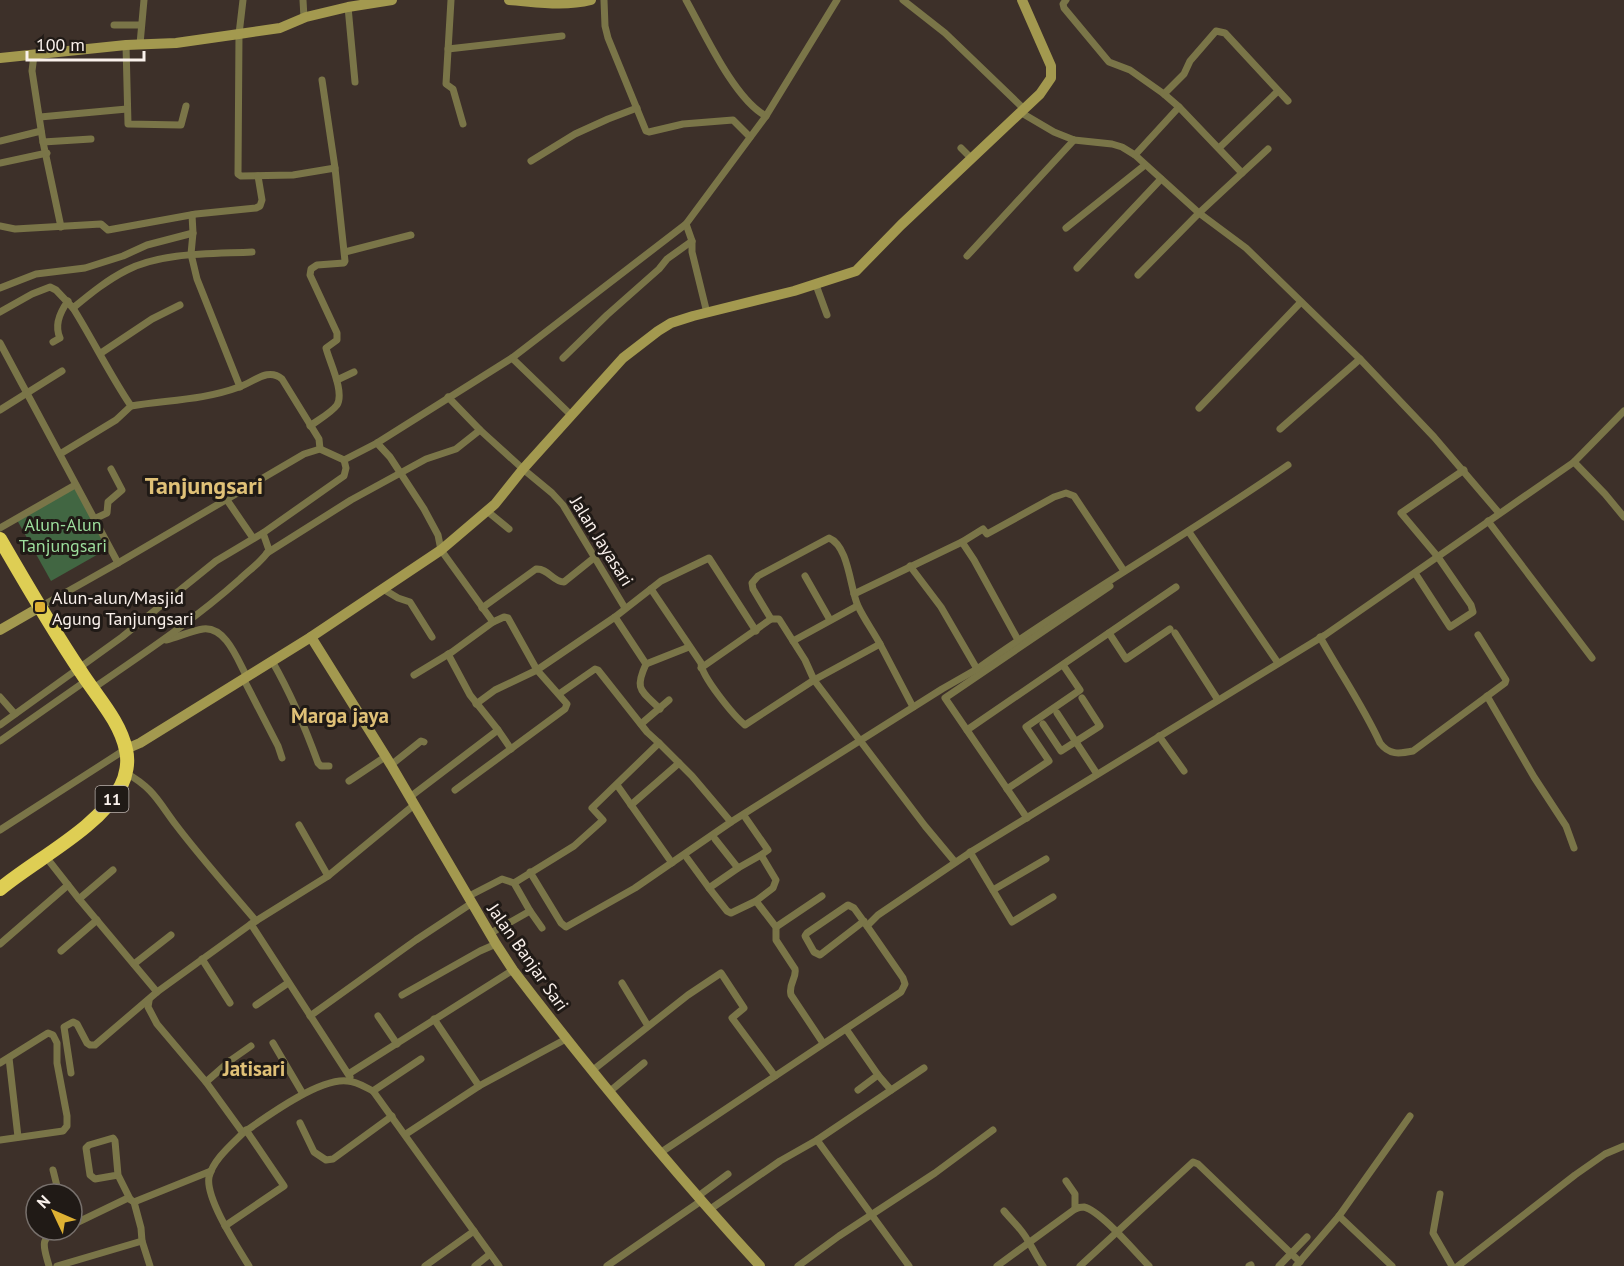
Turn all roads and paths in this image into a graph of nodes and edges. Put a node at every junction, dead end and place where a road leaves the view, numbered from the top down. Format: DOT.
graph roads {
  1 [pos="144,0"];
  2 [pos="243,0"];
  3 [pos="303,0"];
  4 [pos="392,0"];
  5 [pos="451,0"];
  6 [pos="509,0"];
  7 [pos="591,0"];
  8 [pos="604,0"];
  9 [pos="686,0"];
  10 [pos="903,0"];
  11 [pos="1022,0"];
  12 [pos="1066,0"];
  13 [pos="833,2"];
  14 [pos="348,7"];
  15 [pos="304,18"];
  16 [pos="114,25"];
  17 [pos="141,25"];
  18 [pos="239,34"];
  19 [pos="561,36"];
  20 [pos="140,44"];
  21 [pos="126,45"];
  22 [pos="448,49"];
  23 [pos="34,55"];
  24 [pos="0,58"];
  25 [pos="322,80"];
  26 [pos="356,82"];
  27 [pos="1278,91"];
  28 [pos="1164,94"];
  29 [pos="1288,101"];
  30 [pos="186,106"];
  31 [pos="1179,107"];
  32 [pos="637,108"];
  33 [pos="127,109"];
  34 [pos="1022,111"];
  35 [pos="766,116"];
  36 [pos="40,117"];
  37 [pos="463,124"];
  38 [pos="41,131"];
  39 [pos="750,137"];
  40 [pos="91,139"];
  41 [pos="1074,140"];
  42 [pos="0,141"];
  43 [pos="43,142"];
  44 [pos="961,148"];
  45 [pos="1219,148"];
  46 [pos="1268,149"];
  47 [pos="47,153"];
  48 [pos="1135,155"];
  49 [pos="971,158"];
  50 [pos="531,161"];
  51 [pos="0,163"];
  52 [pos="1144,165"];
  53 [pos="335,168"];
  54 [pos="1242,173"];
  55 [pos="258,176"];
  56 [pos="1161,179"];
  57 [pos="1199,213"];
  58 [pos="192,215"];
  59 [pos="686,224"];
  60 [pos="0,226"];
  61 [pos="61,227"];
  62 [pos="1066,228"];
  63 [pos="193,233"];
  64 [pos="411,235"];
  65 [pos="692,241"];
  66 [pos="252,252"];
  67 [pos="345,252"];
  68 [pos="191,254"];
  69 [pos="968,256"];
  70 [pos="1077,268"];
  71 [pos="1138,275"];
  72 [pos="816,285"];
  73 [pos="0,288"];
  74 [pos="68,301"];
  75 [pos="1300,303"];
  76 [pos="180,305"];
  77 [pos="73,308"];
  78 [pos="0,312"];
  79 [pos="707,313"];
  80 [pos="827,315"];
  81 [pos="53,342"];
  82 [pos="0,343"];
  83 [pos="2,352"];
  84 [pos="101,353"];
  85 [pos="512,358"];
  86 [pos="563,358"];
  87 [pos="1360,359"];
  88 [pos="63,371"];
  89 [pos="354,372"];
  90 [pos="337,380"];
  91 [pos="240,387"];
  92 [pos="28,394"];
  93 [pos="448,397"];
  94 [pos="131,406"];
  95 [pos="1199,408"];
  96 [pos="0,410"];
  97 [pos="1624,411"];
  98 [pos="571,415"];
  99 [pos="310,426"];
  100 [pos="1280,429"];
  101 [pos="480,430"];
  102 [pos="377,443"];
  103 [pos="320,449"];
  104 [pos="60,454"];
  105 [pos="344,460"];
  106 [pos="1574,462"];
  107 [pos="1288,465"];
  108 [pos="111,469"];
  109 [pos="523,469"];
  110 [pos="1464,470"];
  111 [pos="402,474"];
  112 [pos="75,484"];
  113 [pos="227,500"];
  114 [pos="487,511"];
  115 [pos="1499,513"];
  116 [pos="1624,517"];
  117 [pos="94,519"];
  118 [pos="1488,520"];
  119 [pos="0,528"];
  120 [pos="509,529"];
  121 [pos="1189,532"];
  122 [pos="263,533"];
  123 [pos="253,538"];
  124 [pos="0,539"];
  125 [pos="962,542"];
  126 [pos="441,550"];
  127 [pos="267,553"];
  128 [pos="595,557"];
  129 [pos="1438,557"];
  130 [pos="118,563"];
  131 [pos="910,566"];
  132 [pos="1124,571"];
  133 [pos="1415,573"];
  134 [pos="805,576"];
  135 [pos="1110,586"];
  136 [pos="1176,587"];
  137 [pos="383,589"];
  138 [pos="651,589"];
  139 [pos="854,594"];
  140 [pos="857,606"];
  141 [pos="40,607"];
  142 [pos="482,608"];
  143 [pos="625,608"];
  144 [pos="615,617"];
  145 [pos="771,619"];
  146 [pos="830,620"];
  147 [pos="493,622"];
  148 [pos="0,630"];
  149 [pos="756,631"];
  150 [pos="1109,633"];
  151 [pos="1478,635"];
  152 [pos="311,637"];
  153 [pos="432,637"];
  154 [pos="1320,637"];
  155 [pos="163,640"];
  156 [pos="1018,640"];
  157 [pos="793,641"];
  158 [pos="880,644"];
  159 [pos="689,647"];
  160 [pos="448,654"];
  161 [pos="1592,658"];
  162 [pos="272,661"];
  163 [pos="1278,663"];
  164 [pos="646,664"];
  165 [pos="1063,665"];
  166 [pos="701,668"];
  167 [pos="977,669"];
  168 [pos="537,670"];
  169 [pos="414,675"];
  170 [pos="84,677"];
  171 [pos="245,677"];
  172 [pos="814,680"];
  173 [pos="559,694"];
  174 [pos="1487,696"];
  175 [pos="0,697"];
  176 [pos="1082,698"];
  177 [pos="669,700"];
  178 [pos="1218,700"];
  179 [pos="476,704"];
  180 [pos="913,707"];
  181 [pos="660,709"];
  182 [pos="1057,713"];
  183 [pos="15,714"];
  184 [pos="641,724"];
  185 [pos="1043,724"];
  186 [pos="0,725"];
  187 [pos="498,730"];
  188 [pos="967,730"];
  189 [pos="1159,736"];
  190 [pos="0,741"];
  191 [pos="860,741"];
  192 [pos="424,742"];
  193 [pos="660,742"];
  194 [pos="1076,742"];
  195 [pos="126,749"];
  196 [pos="511,749"];
  197 [pos="282,758"];
  198 [pos="388,761"];
  199 [pos="679,763"];
  200 [pos="328,766"];
  201 [pos="1184,771"];
  202 [pos="126,773"];
  203 [pos="1097,774"];
  204 [pos="349,781"];
  205 [pos="617,785"];
  206 [pos="1007,789"];
  207 [pos="455,790"];
  208 [pos="412,801"];
  209 [pos="631,805"];
  210 [pos="745,817"];
  211 [pos="1027,818"];
  212 [pos="731,822"];
  213 [pos="299,825"];
  214 [pos="0,830"];
  215 [pos="715,839"];
  216 [pos="1574,848"];
  217 [pos="970,852"];
  218 [pos="761,855"];
  219 [pos="46,856"];
  220 [pos="687,858"];
  221 [pos="1046,859"];
  222 [pos="955,862"];
  223 [pos="672,863"];
  224 [pos="738,868"];
  225 [pos="113,870"];
  226 [pos="531,872"];
  227 [pos="328,876"];
  228 [pos="514,883"];
  229 [pos="68,885"];
  230 [pos="709,888"];
  231 [pos="0,889"];
  232 [pos="993,890"];
  233 [pos="822,896"];
  234 [pos="1053,897"];
  235 [pos="79,899"];
  236 [pos="470,900"];
  237 [pos="756,901"];
  238 [pos="530,911"];
  239 [pos="97,920"];
  240 [pos="253,922"];
  241 [pos="865,924"];
  242 [pos="776,927"];
  243 [pos="542,928"];
  244 [pos="490,933"];
  245 [pos="171,935"];
  246 [pos="0,944"];
  247 [pos="496,944"];
  248 [pos="60,951"];
  249 [pos="202,959"];
  250 [pos="134,964"];
  251 [pos="513,970"];
  252 [pos="288,983"];
  253 [pos="622,983"];
  254 [pos="157,992"];
  255 [pos="402,995"];
  256 [pos="148,1001"];
  257 [pos="230,1003"];
  258 [pos="256,1005"];
  259 [pos="310,1016"];
  260 [pos="378,1016"];
  261 [pos="434,1020"];
  262 [pos="648,1026"];
  263 [pos="846,1029"];
  264 [pos="566,1039"];
  265 [pos="273,1043"];
  266 [pos="823,1043"];
  267 [pos="397,1044"];
  268 [pos="251,1046"];
  269 [pos="9,1058"];
  270 [pos="421,1059"];
  271 [pos="0,1063"];
  272 [pos="644,1063"];
  273 [pos="924,1068"];
  274 [pos="593,1070"];
  275 [pos="71,1073"];
  276 [pos="878,1075"];
  277 [pos="775,1076"];
  278 [pos="350,1077"];
  279 [pos="206,1083"];
  280 [pos="479,1086"];
  281 [pos="858,1090"];
  282 [pos="891,1090"];
  283 [pos="373,1091"];
  284 [pos="609,1092"];
  285 [pos="303,1094"];
  286 [pos="392,1116"];
  287 [pos="1410,1116"];
  288 [pos="300,1123"];
  289 [pos="993,1130"];
  290 [pos="244,1132"];
  291 [pos="406,1134"];
  292 [pos="18,1137"];
  293 [pos="0,1140"];
  294 [pos="817,1140"];
  295 [pos="1624,1146"];
  296 [pos="660,1153"];
  297 [pos="53,1170"];
  298 [pos="212,1172"];
  299 [pos="728,1174"];
  300 [pos="118,1175"];
  301 [pos="56,1182"];
  302 [pos="1066,1182"];
  303 [pos="1440,1194"];
  304 [pos="699,1199"];
  305 [pos="132,1200"];
  306 [pos="1075,1209"];
  307 [pos="709,1210"];
  308 [pos="1004,1211"];
  309 [pos="872,1215"];
  310 [pos="1339,1216"];
  311 [pos="84,1219"];
  312 [pos="225,1226"];
  313 [pos="474,1231"];
  314 [pos="1116,1232"];
  315 [pos="1307,1237"];
  316 [pos="142,1241"];
  317 [pos="44,1242"];
  318 [pos="1029,1242"];
  319 [pos="1291,1253"];
  320 [pos="490,1254"];
  321 [pos="1298,1264"];
  322 [pos="48,1266"];
  323 [pos="57,1266"];
  324 [pos="150,1266"];
  325 [pos="249,1266"];
  326 [pos="425,1266"];
  327 [pos="475,1266"];
  328 [pos="499,1266"];
  329 [pos="607,1266"];
  330 [pos="760,1266"];
  331 [pos="798,1266"];
  332 [pos="909,1266"];
  333 [pos="997,1266"];
  334 [pos="1043,1266"];
  335 [pos="1080,1266"];
  336 [pos="1149,1266"];
  337 [pos="1279,1266"];
  338 [pos="1392,1266"];
  339 [pos="1452,1266"];
  340 [pos="1458,1266"];
  1 -- 17 [label="street"];
  2 -- 18 [label="street"];
  3 -- 15 [label="street"];
  4 -- 14 [label="street"];
  5 -- 22 [label="street"];
  6 -- 7 [label="street"];
  8 -- 32 [label="street"];
  9 -- 35 [label="street"];
  10 -- 34 [label="street"];
  11 -- 34 [label="street"];
  12 -- 28 [label="street"];
  13 -- 35 [label="street"];
  14 -- 15 [label="street"];
  14 -- 26 [label="street"];
  15 -- 18 [label="street"];
  16 -- 17 [label="street"];
  17 -- 20 [label="street"];
  18 -- 20 [label="street"];
  18 -- 55 [label="street"];
  19 -- 22 [label="street"];
  20 -- 21 [label="street"];
  21 -- 23 [label="street"];
  21 -- 33 [label="street"];
  22 -- 37 [label="street"];
  23 -- 24 [label="street"];
  23 -- 36 [label="street"];
  25 -- 53 [label="street"];
  27 -- 28 [label="street"];
  27 -- 29 [label="street"];
  27 -- 45 [label="street"];
  28 -- 31 [label="street"];
  30 -- 33 [label="street"];
  31 -- 45 [label="street"];
  31 -- 48 [label="street"];
  32 -- 39 [label="street"];
  32 -- 50 [label="street"];
  33 -- 36 [label="street"];
  34 -- 41 [label="street"];
  34 -- 49 [label="street"];
  35 -- 39 [label="street"];
  36 -- 38 [label="street"];
  38 -- 42 [label="street"];
  38 -- 43 [label="street"];
  39 -- 59 [label="street"];
  40 -- 43 [label="street"];
  41 -- 48 [label="street"];
  41 -- 69 [label="street"];
  43 -- 47 [label="street"];
  44 -- 49 [label="street"];
  45 -- 54 [label="street"];
  46 -- 54 [label="street"];
  47 -- 51 [label="street"];
  47 -- 61 [label="street"];
  48 -- 52 [label="street"];
  49 -- 72 [label="street"];
  52 -- 56 [label="street"];
  52 -- 62 [label="street"];
  53 -- 55 [label="street"];
  53 -- 67 [label="street"];
  54 -- 57 [label="street"];
  55 -- 58 [label="street"];
  56 -- 57 [label="street"];
  56 -- 70 [label="street"];
  57 -- 71 [label="street"];
  57 -- 75 [label="street"];
  58 -- 61 [label="street"];
  58 -- 63 [label="street"];
  59 -- 65 [label="street"];
  59 -- 85 [label="street"];
  60 -- 61 [label="street"];
  63 -- 68 [label="street"];
  63 -- 73 [label="street"];
  64 -- 67 [label="street"];
  65 -- 79 [label="street"];
  65 -- 86 [label="street"];
  66 -- 68 [label="street"];
  67 -- 90 [label="street"];
  68 -- 77 [label="street"];
  68 -- 91 [label="street"];
  72 -- 79 [label="street"];
  72 -- 80 [label="street"];
  74 -- 77 [label="street"];
  74 -- 78 [label="street"];
  74 -- 81 [label="street"];
  75 -- 87 [label="street"];
  75 -- 95 [label="street"];
  76 -- 84 [label="street"];
  77 -- 84 [label="street"];
  79 -- 98 [label="street"];
  82 -- 83 [label="street"];
  83 -- 92 [label="street"];
  84 -- 94 [label="street"];
  85 -- 93 [label="street"];
  85 -- 98 [label="street"];
  87 -- 100 [label="street"];
  87 -- 110 [label="street"];
  88 -- 92 [label="street"];
  89 -- 90 [label="street"];
  90 -- 99 [label="street"];
  91 -- 94 [label="street"];
  91 -- 99 [label="street"];
  92 -- 96 [label="street"];
  92 -- 104 [label="street"];
  93 -- 101 [label="street, Jalan Jayasari"];
  93 -- 102 [label="street"];
  94 -- 104 [label="street"];
  97 -- 106 [label="street"];
  98 -- 109 [label="street"];
  99 -- 103 [label="street"];
  101 -- 109 [label="street, Jalan Jayasari"];
  101 -- 111 [label="street"];
  102 -- 105 [label="street"];
  102 -- 111 [label="street"];
  103 -- 105 [label="street"];
  103 -- 113 [label="street"];
  104 -- 112 [label="street"];
  105 -- 122 [label="street"];
  106 -- 115 [label="street"];
  106 -- 116 [label="street"];
  107 -- 121 [label="street"];
  108 -- 117 [label="street"];
  109 -- 114 [label="street"];
  109 -- 128 [label="street, Jalan Jayasari"];
  110 -- 115 [label="street"];
  110 -- 129 [label="street"];
  111 -- 126 [label="street"];
  111 -- 127 [label="street"];
  112 -- 117 [label="street"];
  112 -- 119 [label="street"];
  113 -- 123 [label="street"];
  113 -- 130 [label="street"];
  114 -- 120 [label="street"];
  114 -- 126 [label="street"];
  115 -- 118 [label="street"];
  117 -- 130 [label="street"];
  118 -- 129 [label="street"];
  118 -- 161 [label="street"];
  121 -- 132 [label="street"];
  121 -- 163 [label="street"];
  122 -- 123 [label="street"];
  122 -- 127 [label="street"];
  123 -- 183 [label="street"];
  124 -- 141 [label="highway, 11"];
  125 -- 131 [label="street"];
  125 -- 132 [label="street"];
  125 -- 156 [label="street"];
  126 -- 137 [label="street"];
  126 -- 142 [label="street"];
  127 -- 155 [label="street"];
  128 -- 142 [label="street"];
  128 -- 143 [label="street, Jalan Jayasari"];
  129 -- 133 [label="street"];
  129 -- 133 [label="street"];
  130 -- 141 [label="street"];
  131 -- 139 [label="street"];
  131 -- 167 [label="street"];
  132 -- 156 [label="street"];
  133 -- 154 [label="street"];
  134 -- 146 [label="street"];
  135 -- 188 [label="street"];
  136 -- 150 [label="street"];
  137 -- 152 [label="street"];
  137 -- 153 [label="street"];
  138 -- 143 [label="street"];
  138 -- 149 [label="street"];
  138 -- 159 [label="street"];
  139 -- 140 [label="street"];
  139 -- 145 [label="street"];
  140 -- 146 [label="street"];
  140 -- 158 [label="street"];
  141 -- 148 [label="street"];
  141 -- 170 [label="highway, 11"];
  142 -- 147 [label="street"];
  143 -- 144 [label="street"];
  144 -- 164 [label="street"];
  144 -- 168 [label="street"];
  145 -- 149 [label="street"];
  145 -- 157 [label="street"];
  146 -- 157 [label="street"];
  147 -- 160 [label="street"];
  147 -- 168 [label="street"];
  149 -- 166 [label="street"];
  150 -- 165 [label="street"];
  150 -- 178 [label="street"];
  151 -- 174 [label="street"];
  152 -- 162 [label="street"];
  152 -- 198 [label="street, Jalan Banjar Sari"];
  154 -- 163 [label="street"];
  154 -- 174 [label="street"];
  155 -- 170 [label="street"];
  155 -- 171 [label="street"];
  156 -- 167 [label="street"];
  157 -- 172 [label="street"];
  158 -- 172 [label="street"];
  158 -- 180 [label="street"];
  159 -- 164 [label="street"];
  159 -- 166 [label="street"];
  160 -- 169 [label="street"];
  160 -- 179 [label="street"];
  162 -- 171 [label="street"];
  162 -- 200 [label="street"];
  163 -- 178 [label="street"];
  164 -- 181 [label="street"];
  165 -- 188 [label="street"];
  165 -- 206 [label="street"];
  166 -- 172 [label="street"];
  167 -- 180 [label="street"];
  168 -- 173 [label="street"];
  168 -- 179 [label="street"];
  170 -- 190 [label="street"];
  170 -- 195 [label="highway, 11"];
  171 -- 195 [label="street"];
  171 -- 197 [label="street"];
  172 -- 191 [label="street"];
  173 -- 184 [label="street"];
  173 -- 196 [label="street"];
  174 -- 216 [label="street"];
  175 -- 183 [label="street"];
  176 -- 194 [label="street"];
  177 -- 181 [label="street"];
  178 -- 189 [label="street"];
  179 -- 187 [label="street"];
  180 -- 191 [label="street"];
  181 -- 184 [label="street"];
  182 -- 194 [label="street"];
  183 -- 186 [label="street"];
  184 -- 193 [label="street"];
  185 -- 194 [label="street"];
  187 -- 196 [label="street"];
  187 -- 208 [label="street"];
  188 -- 206 [label="street"];
  189 -- 201 [label="street"];
  189 -- 203 [label="street"];
  191 -- 212 [label="street"];
  191 -- 222 [label="street"];
  192 -- 198 [label="street"];
  193 -- 199 [label="street"];
  193 -- 205 [label="street"];
  194 -- 203 [label="street"];
  195 -- 202 [label="highway, 11"];
  195 -- 214 [label="street"];
  196 -- 207 [label="street"];
  198 -- 204 [label="street"];
  198 -- 208 [label="street, Jalan Banjar Sari"];
  199 -- 209 [label="street"];
  199 -- 212 [label="street"];
  202 -- 219 [label="highway, 11"];
  202 -- 240 [label="street"];
  203 -- 211 [label="street"];
  205 -- 209 [label="street"];
  205 -- 226 [label="street"];
  206 -- 211 [label="street"];
  208 -- 227 [label="street"];
  208 -- 236 [label="street, Jalan Banjar Sari"];
  209 -- 223 [label="street"];
  210 -- 218 [label="street"];
  211 -- 217 [label="street"];
  212 -- 223 [label="street"];
  213 -- 227 [label="street"];
  215 -- 224 [label="street"];
  217 -- 222 [label="street"];
  217 -- 232 [label="street"];
  218 -- 224 [label="street"];
  218 -- 237 [label="street"];
  219 -- 229 [label="street"];
  219 -- 231 [label="highway, 11"];
  220 -- 230 [label="street"];
  221 -- 232 [label="street"];
  222 -- 241 [label="street"];
  223 -- 226 [label="street"];
  224 -- 230 [label="street"];
  225 -- 235 [label="street"];
  226 -- 228 [label="street"];
  227 -- 240 [label="street"];
  228 -- 236 [label="street"];
  228 -- 238 [label="street"];
  229 -- 235 [label="street"];
  229 -- 246 [label="street"];
  230 -- 237 [label="street"];
  232 -- 234 [label="street"];
  233 -- 242 [label="street"];
  235 -- 239 [label="street"];
  236 -- 244 [label="street, Jalan Banjar Sari"];
  236 -- 259 [label="street"];
  237 -- 242 [label="street"];
  238 -- 243 [label="street"];
  238 -- 244 [label="street"];
  239 -- 248 [label="street"];
  239 -- 250 [label="street"];
  240 -- 249 [label="street"];
  240 -- 252 [label="street"];
  241 -- 241 [label="street"];
  241 -- 263 [label="street"];
  242 -- 266 [label="street"];
  244 -- 247 [label="street, Jalan Banjar Sari"];
  245 -- 250 [label="street"];
  247 -- 251 [label="street, Jalan Banjar Sari"];
  247 -- 255 [label="street"];
  249 -- 254 [label="street"];
  249 -- 257 [label="street"];
  250 -- 254 [label="street"];
  251 -- 261 [label="street"];
  251 -- 264 [label="street, Jalan Banjar Sari"];
  252 -- 258 [label="street"];
  252 -- 259 [label="street"];
  253 -- 262 [label="street"];
  254 -- 256 [label="street"];
  256 -- 275 [label="street"];
  256 -- 279 [label="street"];
  259 -- 278 [label="street"];
  260 -- 267 [label="street"];
  261 -- 267 [label="street"];
  261 -- 280 [label="street"];
  262 -- 274 [label="street"];
  262 -- 277 [label="street"];
  263 -- 266 [label="street"];
  263 -- 276 [label="street"];
  264 -- 274 [label="street, Jalan Banjar Sari"];
  264 -- 280 [label="street"];
  265 -- 285 [label="street"];
  266 -- 277 [label="street"];
  267 -- 278 [label="street"];
  268 -- 279 [label="street"];
  269 -- 271 [label="street"];
  269 -- 292 [label="street"];
  269 -- 292 [label="street"];
  270 -- 283 [label="street"];
  272 -- 284 [label="street"];
  273 -- 282 [label="street"];
  274 -- 284 [label="street, Jalan Banjar Sari"];
  276 -- 281 [label="street"];
  276 -- 282 [label="street"];
  277 -- 296 [label="street"];
  278 -- 283 [label="street"];
  278 -- 285 [label="street"];
  279 -- 290 [label="street"];
  280 -- 291 [label="street"];
  282 -- 294 [label="street"];
  283 -- 286 [label="street"];
  284 -- 296 [label="street, Jalan Banjar Sari"];
  285 -- 290 [label="street"];
  286 -- 288 [label="street"];
  286 -- 291 [label="street"];
  287 -- 310 [label="street"];
  289 -- 309 [label="street"];
  290 -- 298 [label="street"];
  290 -- 312 [label="street"];
  291 -- 313 [label="street"];
  292 -- 293 [label="street"];
  294 -- 307 [label="street"];
  294 -- 309 [label="street"];
  295 -- 340 [label="street"];
  296 -- 304 [label="street, Jalan Banjar Sari"];
  297 -- 301 [label="street"];
  298 -- 305 [label="street"];
  298 -- 312 [label="street"];
  299 -- 304 [label="street"];
  300 -- 300 [label="street"];
  300 -- 305 [label="street"];
  302 -- 306 [label="street"];
  303 -- 339 [label="street"];
  304 -- 307 [label="street, Jalan Banjar Sari"];
  304 -- 329 [label="street"];
  305 -- 311 [label="street"];
  305 -- 316 [label="street"];
  306 -- 314 [label="street"];
  306 -- 318 [label="street"];
  307 -- 330 [label="street, Jalan Banjar Sari"];
  308 -- 318 [label="street"];
  309 -- 331 [label="street"];
  309 -- 332 [label="street"];
  310 -- 321 [label="street"];
  310 -- 338 [label="street"];
  312 -- 325 [label="street"];
  313 -- 320 [label="street"];
  313 -- 326 [label="street"];
  314 -- 319 [label="street"];
  314 -- 335 [label="street"];
  314 -- 336 [label="street"];
  315 -- 319 [label="street"];
  316 -- 323 [label="street"];
  316 -- 324 [label="street"];
  317 -- 322 [label="street"];
  318 -- 333 [label="street"];
  318 -- 334 [label="street"];
  319 -- 321 [label="street"];
  319 -- 337 [label="street"];
  320 -- 327 [label="street"];
  320 -- 328 [label="street"];
}
